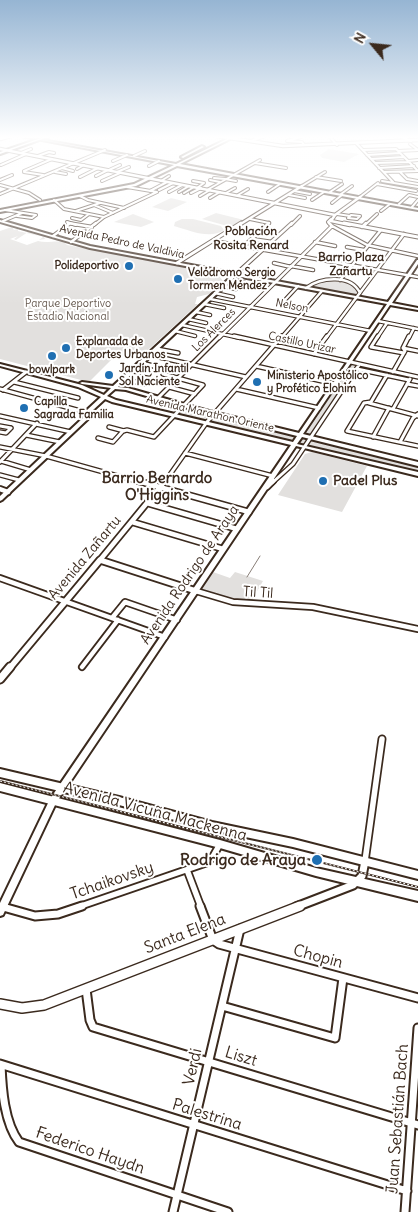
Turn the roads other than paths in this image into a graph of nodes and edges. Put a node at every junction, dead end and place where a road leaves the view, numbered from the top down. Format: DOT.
graph roads {
  1 [pos="25,193"];
  2 [pos="81,193"];
  3 [pos="98,193"];
  4 [pos="157,193"];
  5 [pos="205,193"];
  6 [pos="219,193"];
  7 [pos="226,193"];
  8 [pos="243,193"];
  9 [pos="292,193"];
  10 [pos="302,193"];
  11 [pos="323,193"];
  12 [pos="329,193"];
  13 [pos="333,193"];
  14 [pos="366,193"];
  15 [pos="310,194"];
  16 [pos="341,194"];
  17 [pos="289,195"];
  18 [pos="80,196"];
  19 [pos="200,196"];
  20 [pos="238,196"];
  21 [pos="210,198"];
  22 [pos="305,198"];
  23 [pos="359,198"];
  24 [pos="418,198"];
  25 [pos="40,200"];
  26 [pos="54,200"];
  27 [pos="312,200"];
  28 [pos="102,203"];
  29 [pos="276,203"];
  30 [pos="332,203"];
  31 [pos="390,204"];
  32 [pos="399,204"];
  33 [pos="94,205"];
  34 [pos="412,207"];
  35 [pos="124,208"];
  36 [pos="418,208"];
  37 [pos="0,210"];
  38 [pos="5,210"];
  39 [pos="75,211"];
  40 [pos="381,211"];
  41 [pos="82,212"];
  42 [pos="22,213"];
  43 [pos="113,213"];
  44 [pos="89,214"];
  45 [pos="377,214"];
  46 [pos="17,216"];
  47 [pos="300,216"];
  48 [pos="104,217"];
  49 [pos="333,217"];
  50 [pos="250,219"];
  51 [pos="370,220"];
  52 [pos="1,221"];
  53 [pos="342,223"];
  54 [pos="332,226"];
  55 [pos="92,227"];
  56 [pos="362,227"];
  57 [pos="381,230"];
  58 [pos="72,231"];
  59 [pos="84,232"];
  60 [pos="404,234"];
  61 [pos="53,236"];
  62 [pos="418,237"];
  63 [pos="252,239"];
  64 [pos="214,241"];
  65 [pos="71,242"];
  66 [pos="272,242"];
  67 [pos="315,242"];
  68 [pos="368,245"];
  69 [pos="244,246"];
  70 [pos="335,246"];
  71 [pos="347,247"];
  72 [pos="263,250"];
  73 [pos="364,250"];
  74 [pos="392,250"];
  75 [pos="301,256"];
  76 [pos="336,256"];
  77 [pos="418,256"];
  78 [pos="418,261"];
  79 [pos="330,262"];
  80 [pos="177,263"];
  81 [pos="274,263"];
  82 [pos="291,266"];
  83 [pos="352,266"];
  84 [pos="313,270"];
  85 [pos="377,270"];
  86 [pos="236,274"];
  87 [pos="408,276"];
  88 [pos="418,277"];
  89 [pos="230,280"];
  90 [pos="340,280"];
  91 [pos="245,282"];
  92 [pos="275,282"];
  93 [pos="223,286"];
  94 [pos="298,286"];
  95 [pos="306,288"];
  96 [pos="236,289"];
  97 [pos="322,291"];
  98 [pos="215,293"];
  99 [pos="358,296"];
  100 [pos="233,297"];
  101 [pos="210,299"];
  102 [pos="284,300"];
  103 [pos="204,304"];
  104 [pos="390,304"];
  105 [pos="250,307"];
  106 [pos="224,308"];
  107 [pos="418,309"];
  108 [pos="196,312"];
  109 [pos="213,312"];
  110 [pos="299,317"];
  111 [pos="188,319"];
  112 [pos="378,321"];
  113 [pos="387,322"];
  114 [pos="206,323"];
  115 [pos="336,324"];
  116 [pos="182,325"];
  117 [pos="416,328"];
  118 [pos="371,331"];
  119 [pos="175,332"];
  120 [pos="223,334"];
  121 [pos="195,336"];
  122 [pos="274,346"];
  123 [pos="157,348"];
  124 [pos="403,348"];
  125 [pos="418,351"];
  126 [pos="178,353"];
  127 [pos="404,353"];
  128 [pos="314,354"];
  129 [pos="150,355"];
  130 [pos="350,362"];
  131 [pos="142,363"];
  132 [pos="0,364"];
  133 [pos="192,365"];
  134 [pos="256,366"];
  135 [pos="358,367"];
  136 [pos="165,368"];
  137 [pos="134,371"];
  138 [pos="26,372"];
  139 [pos="393,372"];
  140 [pos="149,374"];
  141 [pos="163,374"];
  142 [pos="387,375"];
  143 [pos="418,377"];
  144 [pos="179,378"];
  145 [pos="246,378"];
  146 [pos="128,380"];
  147 [pos="409,380"];
  148 [pos="156,381"];
  149 [pos="14,382"];
  150 [pos="144,384"];
  151 [pos="336,384"];
  152 [pos="170,386"];
  153 [pos="418,386"];
  154 [pos="117,388"];
  155 [pos="236,388"];
  156 [pos="2,390"];
  157 [pos="96,393"];
  158 [pos="195,394"];
  159 [pos="78,398"];
  160 [pos="106,398"];
  161 [pos="158,398"];
  162 [pos="98,402"];
  163 [pos="368,403"];
  164 [pos="184,406"];
  165 [pos="319,408"];
  166 [pos="391,408"];
  167 [pos="214,414"];
  168 [pos="87,415"];
  169 [pos="175,415"];
  170 [pos="418,415"];
  171 [pos="0,416"];
  172 [pos="207,422"];
  173 [pos="37,423"];
  174 [pos="0,426"];
  175 [pos="109,427"];
  176 [pos="124,430"];
  177 [pos="0,432"];
  178 [pos="71,432"];
  179 [pos="26,435"];
  180 [pos="301,436"];
  181 [pos="373,437"];
  182 [pos="98,438"];
  183 [pos="312,438"];
  184 [pos="60,442"];
  185 [pos="400,442"];
  186 [pos="295,444"];
  187 [pos="418,446"];
  188 [pos="0,447"];
  189 [pos="306,447"];
  190 [pos="14,450"];
  191 [pos="185,452"];
  192 [pos="46,456"];
  193 [pos="1,462"];
  194 [pos="418,464"];
  195 [pos="31,470"];
  196 [pos="418,474"];
  197 [pos="0,475"];
  198 [pos="273,476"];
  199 [pos="19,480"];
  200 [pos="160,488"];
  201 [pos="0,489"];
  202 [pos="264,490"];
  203 [pos="8,492"];
  204 [pos="0,499"];
  205 [pos="147,503"];
  206 [pos="249,512"];
  207 [pos="132,522"];
  208 [pos="238,529"];
  209 [pos="223,550"];
  210 [pos="100,560"];
  211 [pos="0,578"];
  212 [pos="196,591"];
  213 [pos="66,602"];
  214 [pos="112,618"];
  215 [pos="118,620"];
  216 [pos="176,620"];
  217 [pos="418,629"];
  218 [pos="165,637"];
  219 [pos="82,668"];
  220 [pos="0,680"];
  221 [pos="382,739"];
  222 [pos="0,773"];
  223 [pos="0,787"];
  224 [pos="63,787"];
  225 [pos="53,801"];
  226 [pos="220,844"];
  227 [pos="365,861"];
  228 [pos="187,870"];
  229 [pos="418,875"];
  230 [pos="358,882"];
  231 [pos="418,896"];
  232 [pos="1,909"];
  233 [pos="240,929"];
  234 [pos="213,940"];
  235 [pos="235,949"];
  236 [pos="343,978"];
  237 [pos="86,989"];
  238 [pos="418,998"];
  239 [pos="0,1004"];
  240 [pos="222,1006"];
  241 [pos="418,1028"];
  242 [pos="418,1034"];
  243 [pos="208,1062"];
  244 [pos="1,1064"];
  245 [pos="415,1124"];
  246 [pos="193,1125"];
  247 [pos="407,1191"];
  248 [pos="177,1195"];
  249 [pos="173,1212"];
  250 [pos="228,1212"];
  251 [pos="405,1212"];
  1 -- 25 [label="street"];
  2 -- 25 [label="main road"];
  3 -- 18 [label="main road"];
  4 -- 35 [label="street"];
  5 -- 19 [label="street"];
  6 -- 21 [label="street"];
  7 -- 20 [label="street"];
  8 -- 20 [label="street"];
  9 -- 17 [label="street"];
  10 -- 15 [label="street"];
  11 -- 27 [label="street"];
  12 -- 16 [label="main road"];
  13 -- 16 [label="main road"];
  14 -- 23 [label="street"];
  16 -- 23 [label="main road"];
  16 -- 30 [label="street"];
  17 -- 22 [label="street"];
  17 -- 29 [label="street"];
  18 -- 26 [label="main road"];
  18 -- 28 [label="street"];
  20 -- 29 [label="street"];
  23 -- 31 [label="main road"];
  23 -- 32 [label="main road"];
  23 -- 49 [label="street"];
  24 -- 32 [label="street"];
  24 -- 34 [label="street"];
  25 -- 37 [label="main road"];
  26 -- 38 [label="main road"];
  26 -- 39 [label="street"];
  28 -- 33 [label="street"];
  28 -- 35 [label="street"];
  29 -- 49 [label="street"];
  29 -- 50 [label="street"];
  31 -- 36 [label="main road"];
  31 -- 40 [label="street"];
  32 -- 34 [label="main road"];
  33 -- 39 [label="street"];
  33 -- 43 [label="street"];
  34 -- 36 [label="main road"];
  35 -- 43 [label="street"];
  37 -- 38 [label="main road"];
  38 -- 42 [label="street"];
  39 -- 41 [label="street"];
  41 -- 44 [label="street"];
  41 -- 44 [label="street"];
  42 -- 46 [label="street"];
  42 -- 46 [label="street"];
  43 -- 48 [label="street"];
  44 -- 48 [label="street"];
  45 -- 51 [label="street"];
  46 -- 52 [label="street"];
  47 -- 66 [label="street"];
  48 -- 55 [label="street"];
  49 -- 51 [label="street"];
  49 -- 53 [label="street"];
  49 -- 53 [label="street"];
  49 -- 54 [label="street"];
  50 -- 63 [label="street"];
  50 -- 64 [label="street"];
  51 -- 56 [label="street"];
  52 -- 61 [label="main road, Avenida Pedro de Valdivia"];
  53 -- 56 [label="street"];
  54 -- 67 [label="street, Los Alerces"];
  54 -- 68 [label="street"];
  55 -- 59 [label="street"];
  55 -- 61 [label="street"];
  56 -- 57 [label="street"];
  57 -- 60 [label="street"];
  57 -- 68 [label="street"];
  58 -- 59 [label="street"];
  59 -- 65 [label="street"];
  60 -- 62 [label="street"];
  60 -- 74 [label="street"];
  61 -- 65 [label="main road, Avenida Pedro de Valdivia"];
  63 -- 66 [label="street"];
  63 -- 69 [label="street"];
  64 -- 69 [label="street"];
  64 -- 80 [label="street"];
  65 -- 80 [label="main road, Avenida Pedro de Valdivia"];
  66 -- 72 [label="street"];
  67 -- 70 [label="street"];
  67 -- 75 [label="street, Los Alerces"];
  68 -- 73 [label="street"];
  68 -- 74 [label="street"];
  69 -- 72 [label="street"];
  71 -- 73 [label="street"];
  72 -- 75 [label="street"];
  72 -- 86 [label="street"];
  73 -- 83 [label="street"];
  74 -- 77 [label="street"];
  74 -- 85 [label="street"];
  75 -- 79 [label="street"];
  75 -- 82 [label="street, Los Alerces"];
  76 -- 79 [label="street"];
  78 -- 87 [label="main road, Avenida Rodrigo de Araya"];
  79 -- 83 [label="street"];
  80 -- 86 [label="main road, Avenida Pedro de Valdivia"];
  81 -- 82 [label="street"];
  82 -- 84 [label="street"];
  82 -- 92 [label="street, Los Alerces"];
  83 -- 85 [label="street"];
  83 -- 90 [label="street"];
  85 -- 87 [label="street"];
  85 -- 99 [label="street"];
  86 -- 89 [label="main road"];
  86 -- 92 [label="main road, Avenida Pedro de Valdivia"];
  87 -- 88 [label="street"];
  87 -- 104 [label="main road, Avenida Rodrigo de Araya"];
  89 -- 91 [label="street"];
  89 -- 93 [label="main road"];
  90 -- 95 [label="street"];
  90 -- 99 [label="street"];
  92 -- 94 [label="main road, Avenida Pedro de Valdivia"];
  92 -- 105 [label="street, Los Alerces"];
  93 -- 96 [label="street"];
  93 -- 98 [label="main road"];
  94 -- 95 [label="main road, Avenida Pedro de Valdivia"];
  94 -- 102 [label="street"];
  95 -- 97 [label="main road, Avenida Pedro de Valdivia"];
  97 -- 99 [label="main road, Avenida Pedro de Valdivia"];
  97 -- 110 [label="street, Avenida Zañartu"];
  98 -- 100 [label="street"];
  98 -- 101 [label="main road"];
  99 -- 104 [label="main road, Avenida Pedro de Valdivia"];
  99 -- 115 [label="street"];
  101 -- 103 [label="main road"];
  101 -- 105 [label="street, Nelson"];
  103 -- 106 [label="street"];
  103 -- 108 [label="main road"];
  104 -- 107 [label="main road, Avenida Pedro de Valdivia"];
  104 -- 112 [label="main road, Avenida Rodrigo de Araya"];
  105 -- 110 [label="street, Nelson"];
  105 -- 120 [label="street, Los Alerces"];
  108 -- 109 [label="street"];
  108 -- 111 [label="main road"];
  110 -- 115 [label="street, Nelson"];
  110 -- 122 [label="street, Avenida Zañartu"];
  111 -- 114 [label="street"];
  111 -- 116 [label="main road"];
  112 -- 113 [label="street"];
  112 -- 118 [label="main road, Avenida Rodrigo de Araya"];
  113 -- 117 [label="street"];
  113 -- 127 [label="street"];
  115 -- 118 [label="street, Nelson"];
  115 -- 128 [label="street"];
  116 -- 119 [label="main road"];
  116 -- 120 [label="street, Castillo Urizar"];
  117 -- 124 [label="street"];
  118 -- 130 [label="main road, Avenida Rodrigo de Araya"];
  119 -- 121 [label="street"];
  119 -- 123 [label="main road"];
  120 -- 122 [label="street, Castillo Urizar"];
  120 -- 133 [label="street, Los Alerces"];
  122 -- 128 [label="street, Castillo Urizar"];
  122 -- 134 [label="street, Avenida Zañartu"];
  123 -- 126 [label="street"];
  123 -- 129 [label="main road"];
  124 -- 125 [label="street"];
  124 -- 127 [label="street"];
  127 -- 139 [label="street"];
  128 -- 130 [label="street, Castillo Urizar"];
  129 -- 131 [label="main road"];
  129 -- 133 [label="street"];
  130 -- 135 [label="street, Castillo Urizar"];
  130 -- 151 [label="main road, Avenida Rodrigo de Araya"];
  131 -- 136 [label="street"];
  131 -- 137 [label="main road"];
  132 -- 138 [label="main road, Avenida Marathon Oriente"];
  132 -- 154 [label="main road, Avenida Marathon Oriente"];
  133 -- 144 [label="street, Los Alerces"];
  133 -- 145 [label="street"];
  134 -- 145 [label="street, Avenida Zañartu"];
  134 -- 151 [label="street"];
  135 -- 139 [label="street, Castillo Urizar"];
  135 -- 142 [label="street, Castillo Urizar"];
  135 -- 183 [label="street"];
  137 -- 140 [label="street"];
  137 -- 146 [label="main road"];
  137 -- 154 [label="main road"];
  138 -- 149 [label="street"];
  138 -- 157 [label="main road, Avenida Marathon Oriente"];
  139 -- 147 [label="street, Castillo Urizar"];
  141 -- 144 [label="street"];
  142 -- 147 [label="street, Castillo Urizar"];
  142 -- 163 [label="street"];
  143 -- 147 [label="street, Castillo Urizar"];
  144 -- 152 [label="street, Los Alerces"];
  144 -- 158 [label="street"];
  145 -- 155 [label="street, Avenida Zañartu"];
  146 -- 150 [label="street"];
  146 -- 154 [label="main road"];
  147 -- 153 [label="street"];
  147 -- 166 [label="street"];
  148 -- 152 [label="street"];
  149 -- 156 [label="street"];
  149 -- 159 [label="street"];
  151 -- 165 [label="main road, Avenida Rodrigo de Araya"];
  152 -- 158 [label="street"];
  152 -- 161 [label="street, Los Alerces"];
  154 -- 160 [label="main road"];
  154 -- 160 [label="main road"];
  154 -- 161 [label="main road, Avenida Marathon Oriente"];
  155 -- 165 [label="street"];
  155 -- 167 [label="street, Avenida Zañartu"];
  156 -- 168 [label="street"];
  157 -- 160 [label="main road, Avenida Marathon Oriente"];
  157 -- 162 [label="main road"];
  158 -- 164 [label="street"];
  160 -- 162 [label="main road"];
  160 -- 168 [label="main road"];
  160 -- 169 [label="main road, Avenida Marathon Oriente"];
  161 -- 164 [label="main road, Avenida Marathon Oriente"];
  162 -- 168 [label="main road"];
  163 -- 166 [label="street"];
  163 -- 181 [label="street"];
  164 -- 167 [label="main road, Avenida Marathon Oriente"];
  164 -- 169 [label="street"];
  165 -- 180 [label="main road, Avenida Rodrigo de Araya"];
  166 -- 170 [label="street"];
  166 -- 181 [label="street"];
  167 -- 172 [label="street, Avenida Zañartu"];
  167 -- 180 [label="main road, Avenida Marathon Oriente"];
  168 -- 178 [label="main road"];
  169 -- 172 [label="main road, Avenida Marathon Oriente"];
  169 -- 176 [label="street"];
  170 -- 185 [label="street"];
  171 -- 173 [label="street"];
  172 -- 186 [label="main road, Avenida Marathon Oriente"];
  172 -- 191 [label="street, Avenida Zañartu"];
  173 -- 178 [label="street"];
  173 -- 179 [label="street"];
  174 -- 177 [label="street"];
  175 -- 176 [label="street"];
  176 -- 182 [label="street"];
  178 -- 184 [label="main road"];
  179 -- 184 [label="street"];
  179 -- 190 [label="street"];
  180 -- 183 [label="main road, Avenida Marathon Oriente"];
  180 -- 186 [label="main road, Avenida Rodrigo de Araya"];
  181 -- 185 [label="street"];
  183 -- 189 [label="street"];
  183 -- 194 [label="main road, Avenida Marathon Oriente"];
  184 -- 192 [label="main road"];
  185 -- 187 [label="street"];
  186 -- 189 [label="main road, Avenida Marathon Oriente"];
  186 -- 198 [label="main road, Avenida Rodrigo de Araya"];
  188 -- 190 [label="street"];
  189 -- 196 [label="main road, Avenida Marathon Oriente"];
  189 -- 202 [label="street"];
  190 -- 192 [label="street"];
  190 -- 193 [label="street"];
  191 -- 198 [label="street"];
  191 -- 200 [label="street, Avenida Zañartu"];
  192 -- 195 [label="main road"];
  192 -- 200 [label="street"];
  193 -- 195 [label="street"];
  195 -- 199 [label="main road"];
  197 -- 199 [label="street"];
  198 -- 202 [label="main road, Avenida Rodrigo de Araya"];
  199 -- 203 [label="main road"];
  200 -- 205 [label="street, Avenida Zañartu"];
  200 -- 206 [label="street"];
  201 -- 203 [label="street"];
  202 -- 206 [label="main road, Avenida Rodrigo de Araya"];
  203 -- 204 [label="main road"];
  205 -- 207 [label="street, Avenida Zañartu"];
  205 -- 208 [label="street"];
  206 -- 208 [label="main road, Avenida Rodrigo de Araya"];
  207 -- 209 [label="street"];
  207 -- 210 [label="street, Avenida Zañartu"];
  208 -- 209 [label="main road, Avenida Rodrigo de Araya"];
  209 -- 212 [label="main road, Avenida Rodrigo de Araya"];
  210 -- 212 [label="street, Til Til"];
  210 -- 213 [label="street, Avenida Zañartu"];
  211 -- 213 [label="street"];
  212 -- 216 [label="main road, Avenida Rodrigo de Araya"];
  212 -- 217 [label="street, Til Til"];
  213 -- 214 [label="street"];
  213 -- 220 [label="street, Avenida Zañartu"];
  214 -- 215 [label="street"];
  214 -- 216 [label="street"];
  215 -- 218 [label="street"];
  215 -- 219 [label="street"];
  216 -- 218 [label="main road, Avenida Rodrigo de Araya"];
  218 -- 224 [label="main road, Avenida Rodrigo de Araya"];
  221 -- 227 [label="street"];
  222 -- 224 [label="main road, Avenida Vicuña Mackenna"];
  223 -- 225 [label="main road, Avenida Vicuña Mackenna"];
  224 -- 225 [label="main road, Avenida Rodrigo de Araya"];
  224 -- 227 [label="main road, Avenida Vicuña Mackenna"];
  225 -- 226 [label="main road, Avenida Vicuña Mackenna"];
  225 -- 232 [label="main road, Avenida Rodrigo de Araya"];
  226 -- 228 [label="street, Tchaikovsky"];
  226 -- 230 [label="main road, Avenida Vicuña Mackenna"];
  227 -- 229 [label="main road, Avenida Vicuña Mackenna"];
  227 -- 230 [label="street"];
  228 -- 232 [label="street, Tchaikovsky"];
  228 -- 234 [label="street"];
  230 -- 231 [label="main road, Avenida Vicuña Mackenna"];
  230 -- 233 [label="street, Santa Elena"];
  233 -- 234 [label="street, Santa Elena"];
  233 -- 235 [label="street, Verdi"];
  234 -- 235 [label="street, Chopin"];
  234 -- 237 [label="street, Santa Elena"];
  235 -- 236 [label="street, Chopin"];
  235 -- 240 [label="street, Verdi"];
  236 -- 238 [label="street, Chopin"];
  236 -- 240 [label="street"];
  237 -- 239 [label="street, Santa Elena"];
  237 -- 243 [label="street, Liszt"];
  240 -- 243 [label="street, Verdi"];
  241 -- 242 [label="street, Juan Sebastián Bach"];
  242 -- 245 [label="street, Juan Sebastián Bach"];
  243 -- 245 [label="street, Liszt"];
  243 -- 246 [label="street, Verdi"];
  244 -- 246 [label="street, Palestrina"];
  244 -- 248 [label="street, Federico Haydn"];
  245 -- 247 [label="street, Juan Sebastián Bach"];
  246 -- 247 [label="street, Palestrina"];
  246 -- 248 [label="street, Verdi"];
  247 -- 251 [label="street, Juan Sebastián Bach"];
  248 -- 249 [label="street, Verdi"];
  248 -- 250 [label="street, Federico Haydn"];
}
